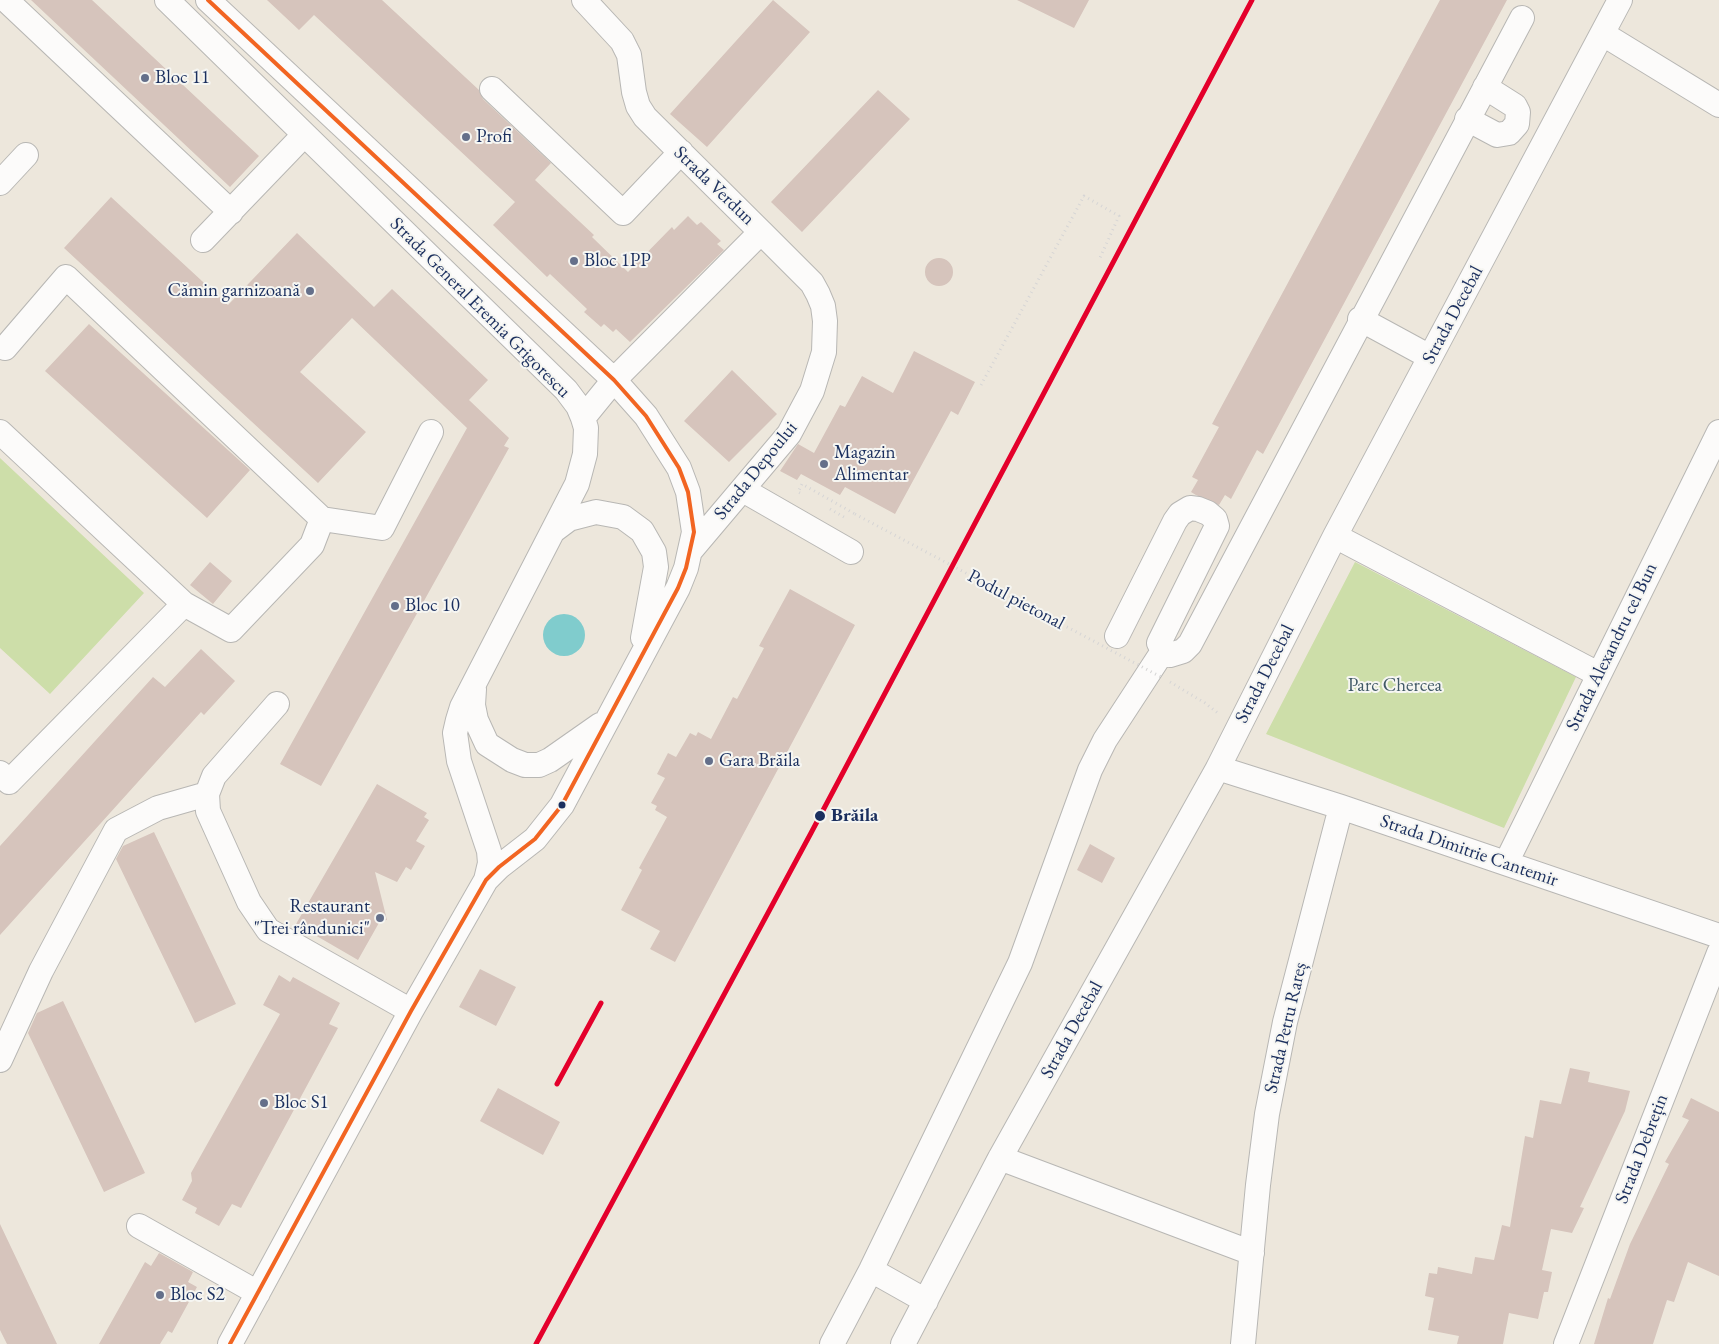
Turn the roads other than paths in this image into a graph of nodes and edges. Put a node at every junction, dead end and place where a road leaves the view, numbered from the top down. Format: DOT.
graph roads {
  1 [pos="6,0"];
  2 [pos="166,0"];
  3 [pos="208,0"];
  4 [pos="584,0"];
  5 [pos="1620,0"];
  6 [pos="1522,18"];
  7 [pos="1603,34"];
  8 [pos="1485,87"];
  9 [pos="492,89"];
  10 [pos="1719,105"];
  11 [pos="1467,119"];
  12 [pos="304,134"];
  13 [pos="680,152"];
  14 [pos="26,155"];
  15 [pos="0,182"];
  16 [pos="231,212"];
  17 [pos="761,232"];
  18 [pos="203,240"];
  19 [pos="1360,319"];
  20 [pos="5,348"];
  21 [pos="1430,357"];
  22 [pos="614,380"];
  23 [pos="582,418"];
  24 [pos="0,432"];
  25 [pos="431,432"];
  26 [pos="1719,432"];
  27 [pos="743,490"];
  28 [pos="322,519"];
  29 [pos="552,532"];
  30 [pos="1334,536"];
  31 [pos="691,550"];
  32 [pos="851,552"];
  33 [pos="184,604"];
  34 [pos="1117,636"];
  35 [pos="1163,651"];
  36 [pos="639,660"];
  37 [pos="1598,674"];
  38 [pos="475,682"];
  39 [pos="277,704"];
  40 [pos="605,722"];
  41 [pos="1218,768"];
  42 [pos="0,773"];
  43 [pos="207,794"];
  44 [pos="1341,807"];
  45 [pos="1506,863"];
  46 [pos="486,880"];
  47 [pos="1719,936"];
  48 [pos="1719,953"];
  49 [pos="411,1011"];
  50 [pos="0,1060"];
  51 [pos="1000,1158"];
  52 [pos="139,1226"];
  53 [pos="1252,1252"];
  54 [pos="871,1270"];
  55 [pos="258,1293"];
  56 [pos="926,1301"];
  57 [pos="230,1344"];
  58 [pos="832,1344"];
  59 [pos="903,1344"];
  60 [pos="1243,1344"];
  61 [pos="1566,1344"];
  1 -- 16 [label="street"];
  2 -- 12 [label="street, Strada General Eremia Grigorescu"];
  3 -- 22 [label="street, Strada General Eremia Grigorescu"];
  4 -- 13 [label="street, Strada Verdun"];
  5 -- 7 [label="street, Strada Decebal"];
  6 -- 8 [label="street"];
  7 -- 10 [label="street"];
  7 -- 21 [label="street, Strada Decebal"];
  8 -- 11 [label="street"];
  8 -- 11 [label="street"];
  9 -- 13 [label="street"];
  11 -- 19 [label="street"];
  12 -- 16 [label="street"];
  12 -- 23 [label="street, Strada General Eremia Grigorescu"];
  13 -- 17 [label="street, Strada Verdun"];
  14 -- 15 [label="street"];
  16 -- 18 [label="street"];
  17 -- 22 [label="street, Strada Verdun"];
  17 -- 27 [label="street, Strada Depoului"];
  19 -- 21 [label="street"];
  19 -- 35 [label="street"];
  20 -- 28 [label="street"];
  21 -- 30 [label="street, Strada Decebal"];
  22 -- 23 [label="street, Strada Verdun"];
  22 -- 31 [label="street, Strada General Eremia Grigorescu"];
  23 -- 29 [label="street, Strada General Eremia Grigorescu"];
  24 -- 33 [label="street"];
  25 -- 28 [label="street"];
  26 -- 37 [label="street, Strada Alexandru cel Bun"];
  27 -- 31 [label="street, Strada Depoului"];
  27 -- 32 [label="street"];
  28 -- 33 [label="street"];
  29 -- 36 [label="street"];
  29 -- 38 [label="street, Strada General Eremia Grigorescu"];
  30 -- 37 [label="street"];
  30 -- 41 [label="street, Strada Decebal"];
  31 -- 36 [label="street"];
  33 -- 42 [label="street"];
  34 -- 35 [label="street"];
  35 -- 54 [label="street"];
  36 -- 40 [label="street"];
  37 -- 45 [label="street, Strada Alexandru cel Bun"];
  38 -- 40 [label="street"];
  38 -- 46 [label="street, Strada General Eremia Grigorescu"];
  39 -- 43 [label="street"];
  40 -- 46 [label="street"];
  41 -- 44 [label="street, Strada Dimitrie Cantemir"];
  41 -- 51 [label="street, Strada Decebal"];
  43 -- 49 [label="street"];
  43 -- 50 [label="street"];
  44 -- 45 [label="street, Strada Dimitrie Cantemir"];
  44 -- 53 [label="street, Strada Petru Rareș"];
  45 -- 47 [label="street, Strada Dimitrie Cantemir"];
  46 -- 49 [label="street"];
  48 -- 61 [label="street, Strada Debrețin"];
  49 -- 55 [label="street"];
  51 -- 53 [label="street"];
  51 -- 56 [label="street, Strada Decebal"];
  52 -- 55 [label="street"];
  53 -- 60 [label="street, Strada Petru Rareș"];
  54 -- 56 [label="street"];
  54 -- 58 [label="street"];
  55 -- 57 [label="street"];
  56 -- 59 [label="street, Strada Decebal"];
}
